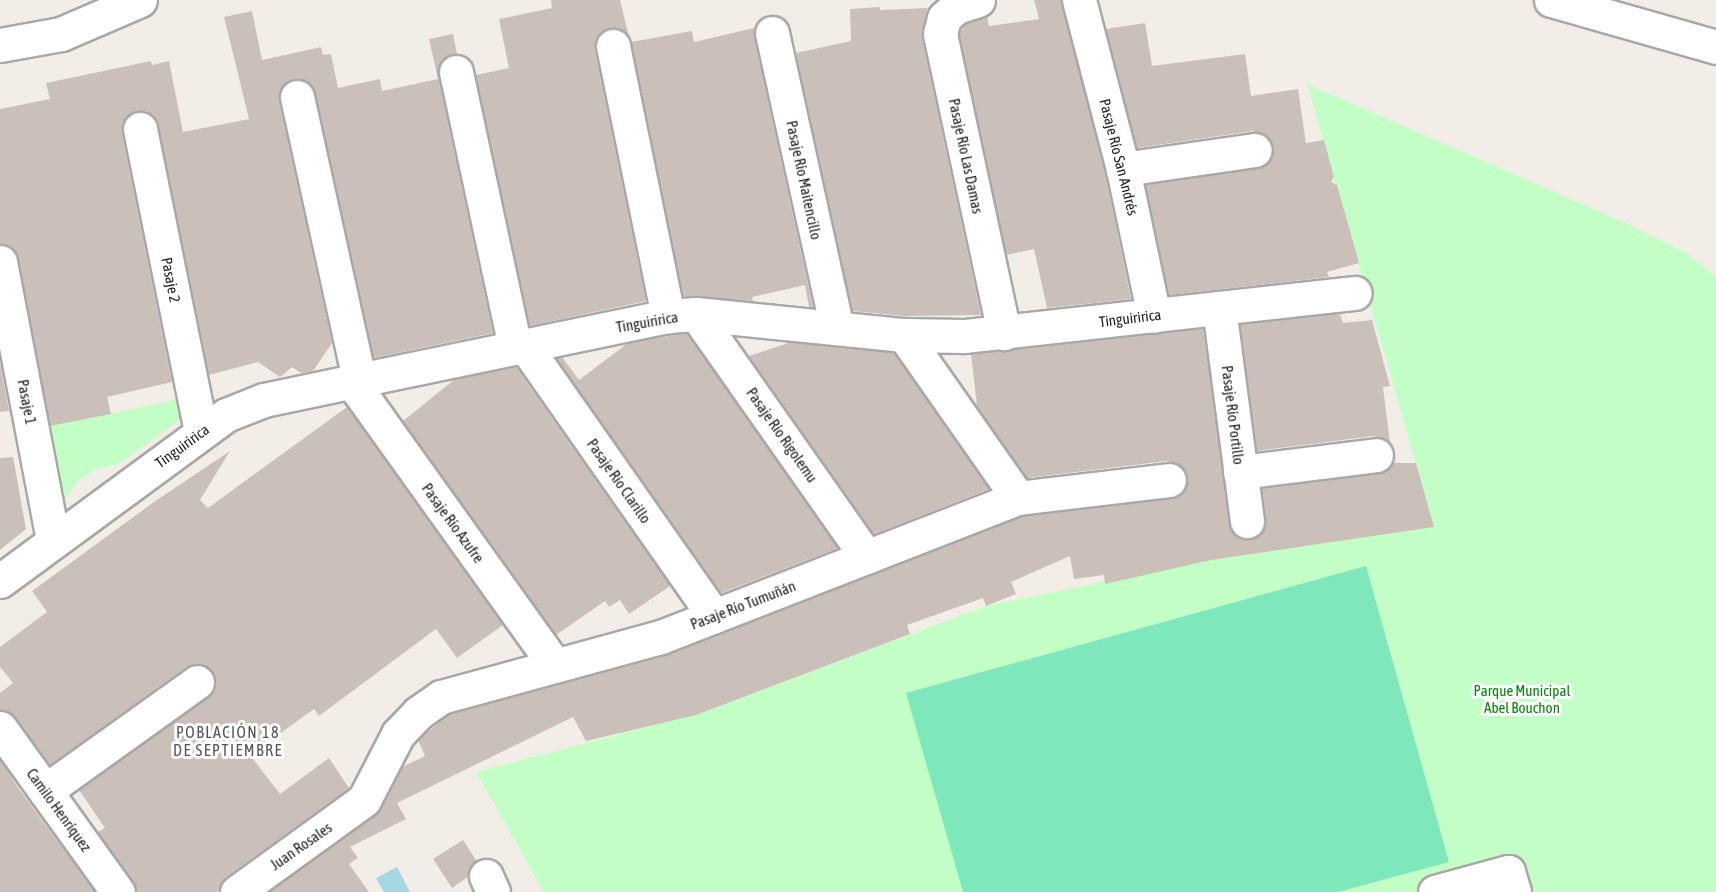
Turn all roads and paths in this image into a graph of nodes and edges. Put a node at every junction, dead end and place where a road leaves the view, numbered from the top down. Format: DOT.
graph roads {
  1 [pos="140,0"];
  2 [pos="978,0"];
  3 [pos="1079,0"];
  4 [pos="1551,0"];
  5 [pos="772,33"];
  6 [pos="0,45"];
  7 [pos="614,46"];
  8 [pos="1716,47"];
  9 [pos="456,72"];
  10 [pos="297,97"];
  11 [pos="140,129"];
  12 [pos="1255,150"];
  13 [pos="1123,169"];
  14 [pos="0,262"];
  15 [pos="1355,293"];
  16 [pos="1219,308"];
  17 [pos="682,315"];
  18 [pos="1154,316"];
  19 [pos="837,328"];
  20 [pos="1004,333"];
  21 [pos="904,335"];
  22 [pos="520,347"];
  23 [pos="355,381"];
  24 [pos="201,431"];
  25 [pos="1376,455"];
  26 [pos="1240,472"];
  27 [pos="1169,480"];
  28 [pos="1018,498"];
  29 [pos="1247,521"];
  30 [pos="53,541"];
  31 [pos="867,557"];
  32 [pos="0,581"];
  33 [pos="714,616"];
  34 [pos="554,664"];
  35 [pos="197,682"];
  36 [pos="0,728"];
  37 [pos="45,791"];
  38 [pos="364,800"];
  39 [pos="118,892"];
  40 [pos="237,892"];
  41 [pos="1435,892"];
  42 [pos="1514,892"];
  1 -- 6 [label="street"];
  2 -- 20 [label="street, Pasaje Río Las Damas"];
  3 -- 13 [label="street, Pasaje Río San Andrés"];
  4 -- 8 [label="street"];
  5 -- 19 [label="street, Pasaje Río Maitencillo"];
  7 -- 17 [label="street, Pasaje Río Rigolemu"];
  9 -- 22 [label="street, Pasaje Río Clarillo"];
  10 -- 23 [label="street, Pasaje Río Azufre"];
  11 -- 24 [label="street, Pasaje 2"];
  12 -- 13 [label="street"];
  13 -- 18 [label="street, Pasaje Río San Andrés"];
  14 -- 30 [label="street, Pasaje 1"];
  15 -- 16 [label="street, Tinguiririca"];
  16 -- 18 [label="street, Tinguiririca"];
  16 -- 26 [label="street, Pasaje Río Portillo"];
  17 -- 19 [label="street, Tinguiririca"];
  17 -- 22 [label="street, Tinguiririca"];
  17 -- 31 [label="street, Pasaje Río Rigolemu"];
  18 -- 20 [label="street, Tinguiririca"];
  19 -- 21 [label="street, Tinguiririca"];
  20 -- 21 [label="street, Tinguiririca"];
  21 -- 28 [label="street"];
  22 -- 23 [label="street, Tinguiririca"];
  22 -- 33 [label="street, Pasaje Río Clarillo"];
  23 -- 24 [label="street, Tinguiririca"];
  23 -- 34 [label="street, Pasaje Río Azufre"];
  24 -- 30 [label="street, Tinguiririca"];
  25 -- 26 [label="street"];
  26 -- 29 [label="street, Pasaje Río Portillo"];
  27 -- 28 [label="street, Pasaje Río Tumuñán"];
  28 -- 31 [label="street, Pasaje Río Tumuñán"];
  30 -- 32 [label="street, Tinguiririca"];
  31 -- 33 [label="street, Pasaje Río Tumuñán"];
  33 -- 34 [label="street, Pasaje Río Tumuñán"];
  34 -- 38 [label="street, Pasaje Río Tumuñán"];
  35 -- 37 [label="street"];
  36 -- 37 [label="street, Camilo Henríquez"];
  37 -- 39 [label="street, Camilo Henríquez"];
  38 -- 40 [label="street, Juan Rosales"];
  41 -- 42 [label="street"];
}
